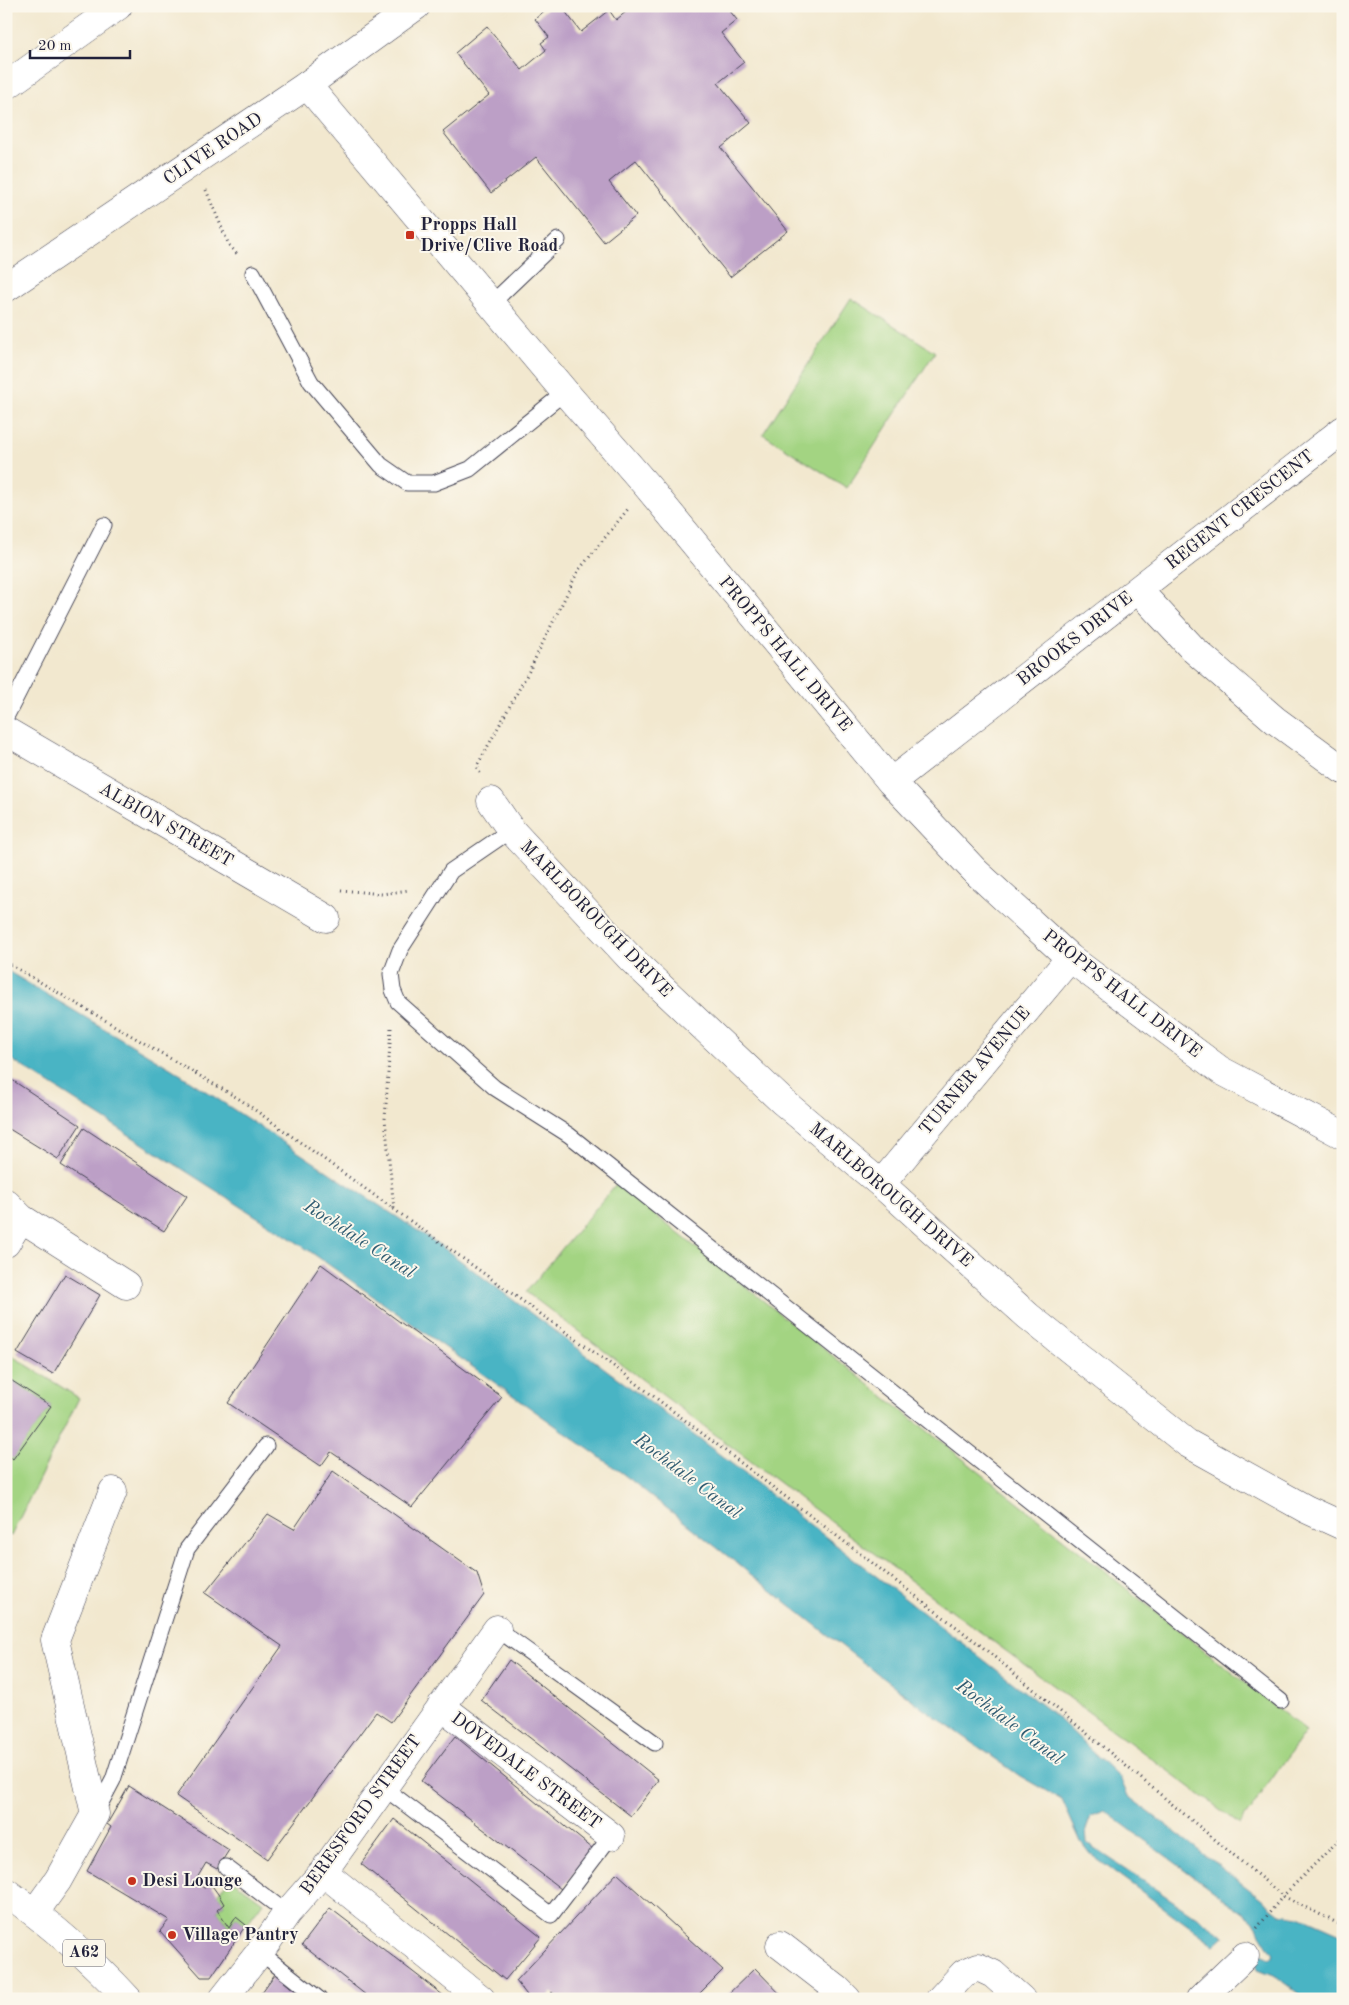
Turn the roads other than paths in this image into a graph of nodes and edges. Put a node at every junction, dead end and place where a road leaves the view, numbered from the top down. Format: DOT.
graph roads {
  1 [pos="118,6"];
  2 [pos="416,6"];
  3 [pos="307,85"];
  4 [pos="6,86"];
  5 [pos="558,240"];
  6 [pos="253,273"];
  7 [pos="6,288"];
  8 [pos="491,304"];
  9 [pos="565,392"];
  10 [pos="1343,430"];
  11 [pos="104,525"];
  12 [pos="1138,590"];
  13 [pos="6,717"];
  14 [pos="6,731"];
  15 [pos="1343,770"];
  16 [pos="891,782"];
  17 [pos="491,801"];
  18 [pos="511,830"];
  19 [pos="326,918"];
  20 [pos="1070,958"];
  21 [pos="1343,1135"];
  22 [pos="881,1184"];
  23 [pos="14,1210"];
  24 [pos="6,1243"];
  25 [pos="126,1285"];
  26 [pos="266,1446"];
  27 [pos="113,1491"];
  28 [pos="1343,1526"];
  29 [pos="497,1629"];
  30 [pos="1281,1701"];
  31 [pos="440,1706"];
  32 [pos="655,1743"];
  33 [pos="383,1787"];
  34 [pos="95,1814"];
  35 [pos="611,1836"];
  36 [pos="226,1867"];
  37 [pos="323,1872"];
  38 [pos="6,1892"];
  39 [pos="35,1912"];
  40 [pos="287,1913"];
  41 [pos="1249,1944"];
  42 [pos="780,1945"];
  43 [pos="260,1952"];
  44 [pos="128,1999"];
  45 [pos="223,1999"];
  46 [pos="319,1999"];
  47 [pos="481,1999"];
  48 [pos="847,1999"];
  49 [pos="940,1999"];
  50 [pos="1021,1999"];
  51 [pos="1200,1999"];
  1 -- 4 [label="main road"];
  2 -- 3 [label="main road, CLIVE ROAD"];
  3 -- 7 [label="main road, CLIVE ROAD"];
  3 -- 8 [label="main road, PROPPS HALL DRIVE"];
  5 -- 8 [label="lane"];
  6 -- 9 [label="lane"];
  8 -- 9 [label="main road, PROPPS HALL DRIVE"];
  9 -- 16 [label="main road, PROPPS HALL DRIVE"];
  10 -- 12 [label="main road, REGENT CRESCENT"];
  11 -- 13 [label="lane"];
  12 -- 15 [label="main road, BROOKS DRIVE"];
  12 -- 16 [label="main road, BROOKS DRIVE"];
  14 -- 19 [label="main road, ALBION STREET"];
  16 -- 20 [label="main road, PROPPS HALL DRIVE"];
  17 -- 18 [label="main road, MARLBOROUGH DRIVE"];
  18 -- 22 [label="main road, MARLBOROUGH DRIVE"];
  18 -- 30 [label="lane"];
  20 -- 21 [label="main road, PROPPS HALL DRIVE"];
  20 -- 22 [label="main road, TURNER AVENUE"];
  22 -- 28 [label="main road, MARLBOROUGH DRIVE"];
  23 -- 24 [label="main road"];
  23 -- 25 [label="main road"];
  26 -- 34 [label="lane"];
  27 -- 34 [label="main road"];
  29 -- 31 [label="main road, BERESFORD STREET"];
  29 -- 32 [label="lane"];
  31 -- 33 [label="main road, BERESFORD STREET"];
  31 -- 35 [label="main road, DOVEDALE STREET"];
  33 -- 35 [label="lane"];
  33 -- 37 [label="main road, BERESFORD STREET"];
  34 -- 39 [label="main road"];
  36 -- 40 [label="lane"];
  37 -- 40 [label="main road, BERESFORD STREET"];
  37 -- 47 [label="main road"];
  38 -- 39 [label="main road, A62"];
  39 -- 44 [label="main road, A62"];
  40 -- 43 [label="main road, BERESFORD STREET"];
  41 -- 51 [label="main road"];
  42 -- 48 [label="main road"];
  43 -- 45 [label="main road, BERESFORD STREET"];
  43 -- 46 [label="lane"];
  49 -- 50 [label="main road"];
}
